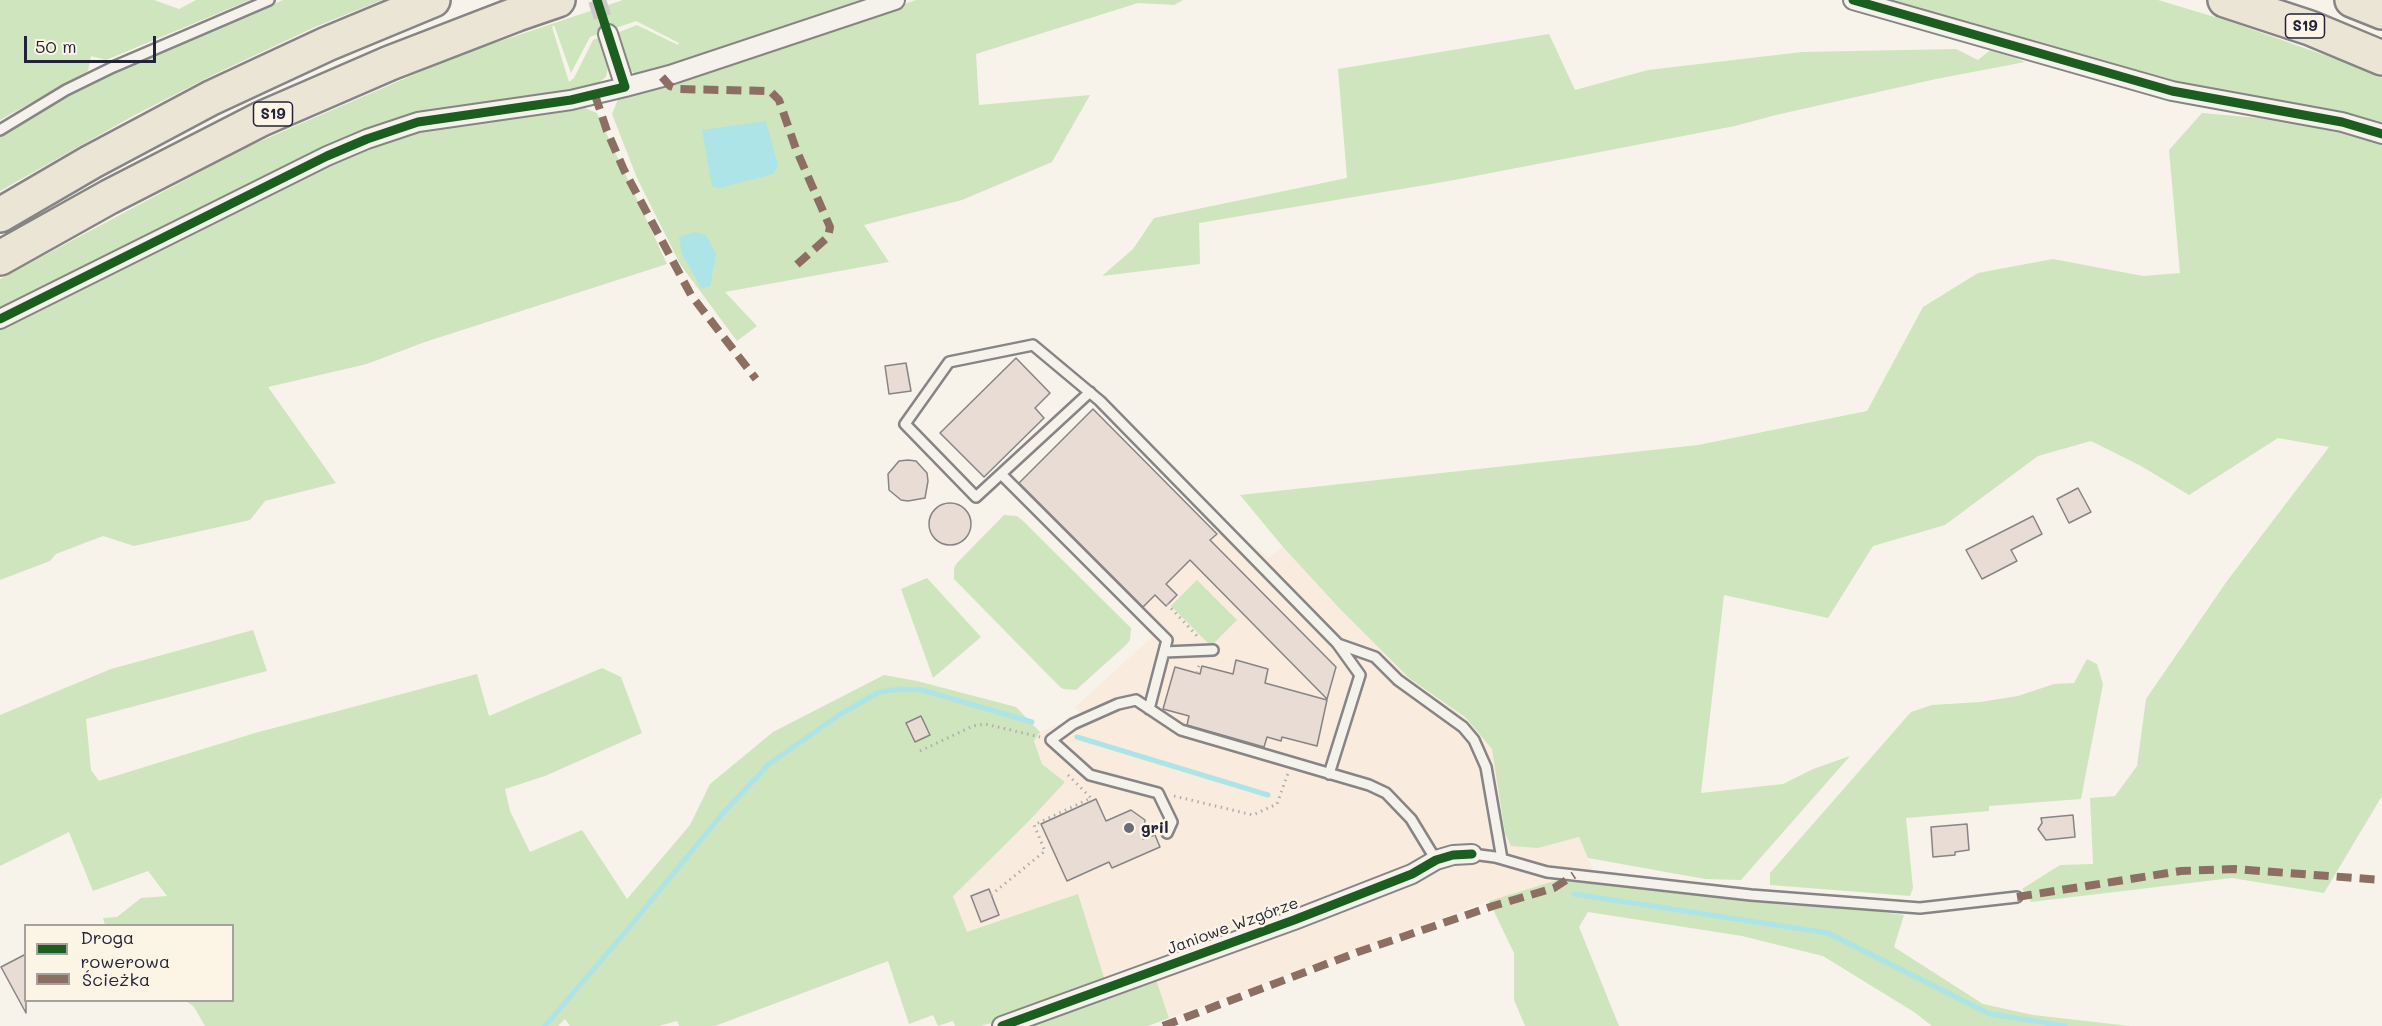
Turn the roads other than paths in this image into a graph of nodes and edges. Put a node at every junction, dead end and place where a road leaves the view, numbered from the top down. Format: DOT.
graph roads {
  1 [pos="269,0"];
  2 [pos="433,0"];
  3 [pos="558,0"];
  4 [pos="895,0"];
  5 [pos="1853,0"];
  6 [pos="2225,0"];
  7 [pos="2352,0"];
  8 [pos="2382,12"];
  9 [pos="608,34"];
  10 [pos="2382,58"];
  11 [pos="625,87"];
  12 [pos="0,130"];
  13 [pos="2382,134"];
  14 [pos="0,215"];
  15 [pos="0,258"];
  16 [pos="0,319"];
  17 [pos="1090,392"];
  18 [pos="1001,474"];
  19 [pos="1337,643"];
  20 [pos="1213,650"];
  21 [pos="1164,652"];
  22 [pos="1149,709"];
  23 [pos="1329,774"];
  24 [pos="1167,833"];
  25 [pos="1472,854"];
  26 [pos="1502,859"];
  27 [pos="1436,860"];
  28 [pos="2017,897"];
  29 [pos="1002,1026"];
  1 -- 12 [label="lane"];
  2 -- 14 [label="highway, S19"];
  3 -- 15 [label="highway, S19"];
  4 -- 11 [label="street"];
  5 -- 13 [label="street"];
  6 -- 10 [label="highway, S19"];
  7 -- 8 [label="highway"];
  9 -- 11 [label="street"];
  11 -- 16 [label="street"];
  17 -- 18 [label="lane"];
  17 -- 18 [label="lane"];
  17 -- 19 [label="lane"];
  18 -- 21 [label="lane"];
  19 -- 23 [label="lane"];
  19 -- 26 [label="lane"];
  20 -- 21 [label="lane"];
  21 -- 22 [label="lane"];
  22 -- 23 [label="lane"];
  22 -- 24 [label="lane"];
  23 -- 27 [label="lane"];
  25 -- 26 [label="lane"];
  25 -- 27 [label="street, Janiowe Wzgórze"];
  26 -- 28 [label="lane"];
  27 -- 29 [label="street, Janiowe Wzgórze"];
}
